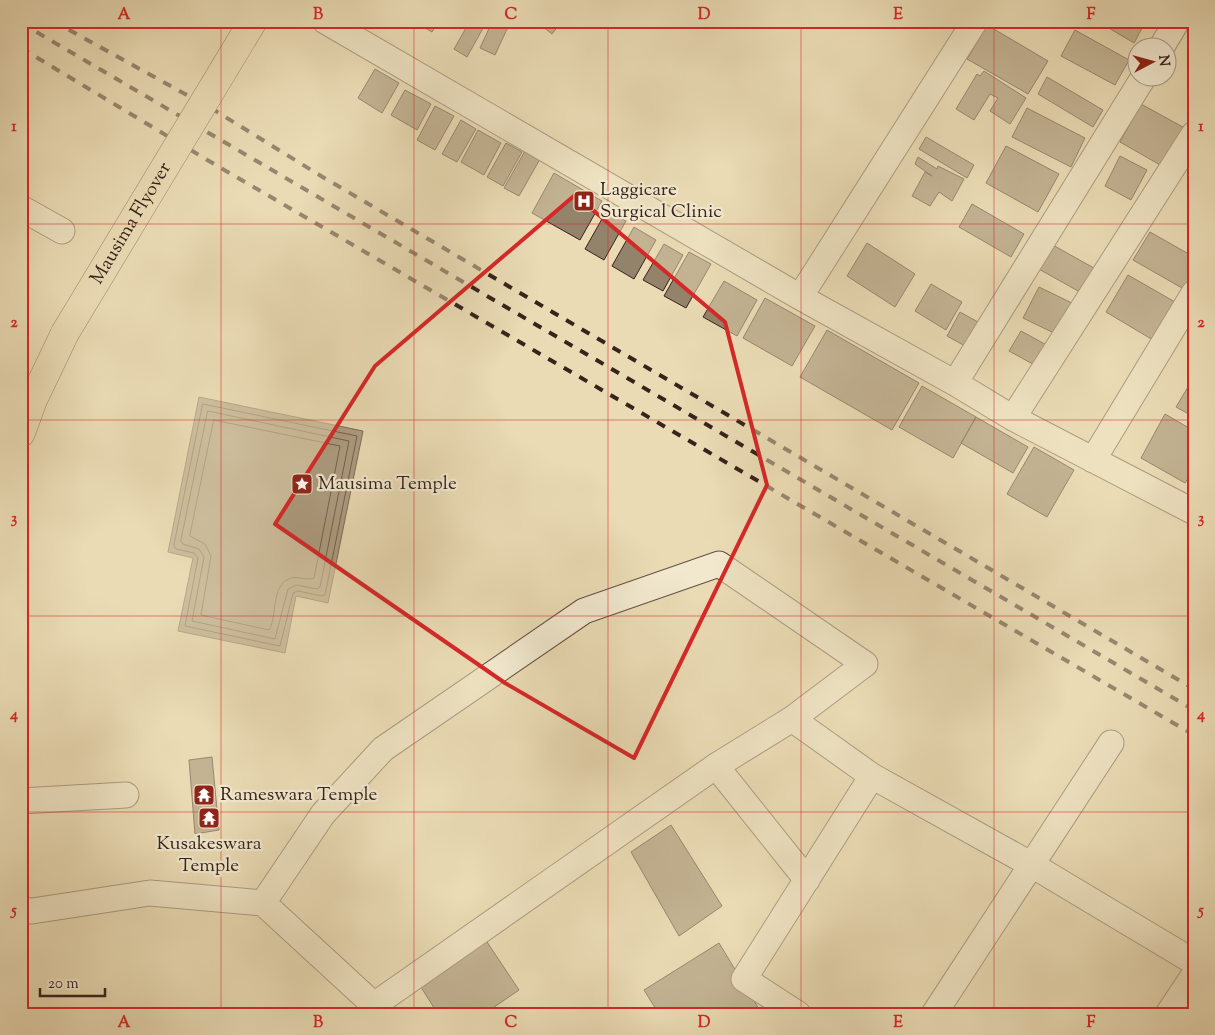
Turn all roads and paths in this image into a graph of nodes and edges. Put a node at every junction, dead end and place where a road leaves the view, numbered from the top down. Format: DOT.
graph roads {
  1 [pos="253,21"];
  2 [pos="325,21"];
  3 [pos="975,21"];
  4 [pos="1177,21"];
  5 [pos="1167,38"];
  6 [pos="1137,88"];
  7 [pos="1194,134"];
  8 [pos="21,208"];
  9 [pos="62,230"];
  10 [pos="1194,293"];
  11 [pos="800,297"];
  12 [pos="955,383"];
  13 [pos="1013,418"];
  14 [pos="21,433"];
  15 [pos="1093,460"];
  16 [pos="1194,512"];
  17 [pos="792,719"];
  18 [pos="1111,743"];
  19 [pos="716,766"];
  20 [pos="872,776"];
  21 [pos="126,795"];
  22 [pos="21,801"];
  23 [pos="1032,865"];
  24 [pos="807,880"];
  25 [pos="263,903"];
  26 [pos="21,910"];
  27 [pos="1194,962"];
  28 [pos="1194,975"];
  29 [pos="376,1010"];
  30 [pos="798,1014"];
  31 [pos="934,1014"];
  32 [pos="1168,1014"];
  1 -- 14 [label="main road, Mausima Flyover, bridge"];
  2 -- 11 [label="street"];
  3 -- 11 [label="street"];
  4 -- 5 [label="street"];
  6 -- 12 [label="street"];
  7 -- 13 [label="street"];
  8 -- 9 [label="street"];
  10 -- 15 [label="street"];
  11 -- 12 [label="street"];
  12 -- 13 [label="street"];
  13 -- 15 [label="street"];
  15 -- 16 [label="street"];
  17 -- 19 [label="street"];
  17 -- 20 [label="street"];
  17 -- 25 [label="street"];
  18 -- 23 [label="street"];
  19 -- 24 [label="street"];
  19 -- 29 [label="street"];
  20 -- 23 [label="street"];
  20 -- 24 [label="street"];
  21 -- 22 [label="street"];
  23 -- 27 [label="street"];
  23 -- 31 [label="street"];
  24 -- 30 [label="street"];
  25 -- 26 [label="street"];
  25 -- 29 [label="street"];
  28 -- 32 [label="street"];
}
